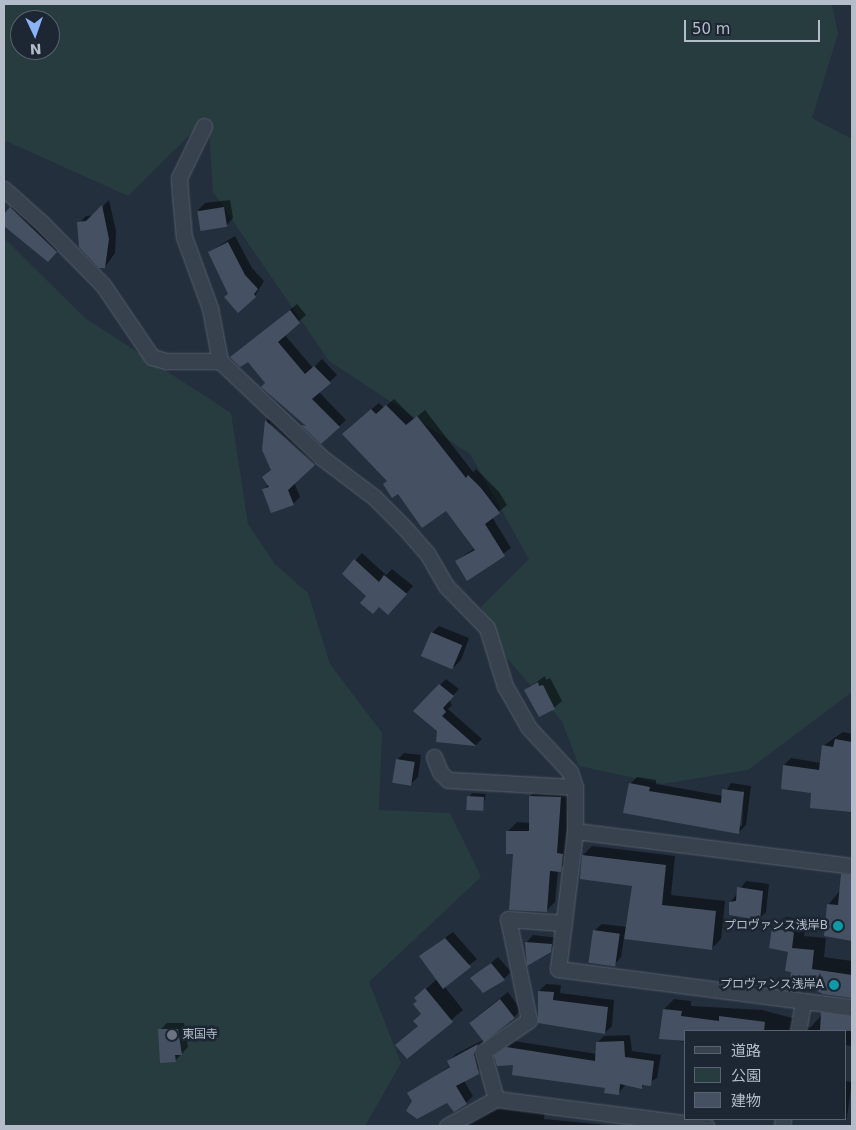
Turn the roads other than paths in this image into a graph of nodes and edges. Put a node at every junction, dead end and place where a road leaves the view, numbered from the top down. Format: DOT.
graph roads {
  1 [pos="204,126"];
  2 [pos="4,189"];
  3 [pos="220,360"];
  4 [pos="434,758"];
  5 [pos="576,787"];
  6 [pos="574,831"];
  7 [pos="852,866"];
  8 [pos="564,923"];
  9 [pos="803,1002"];
  10 [pos="852,1007"];
  11 [pos="798,1030"];
  12 [pos="496,1098"];
  13 [pos="447,1126"];
  14 [pos="706,1126"];
  1 -- 3 [label="street"];
  2 -- 3 [label="street"];
  3 -- 5 [label="street"];
  4 -- 5 [label="street"];
  5 -- 6 [label="street"];
  6 -- 7 [label="street"];
  6 -- 8 [label="street"];
  8 -- 9 [label="street"];
  8 -- 12 [label="street"];
  9 -- 10 [label="street"];
  9 -- 11 [label="street"];
  12 -- 13 [label="street"];
  12 -- 14 [label="street"];
}
